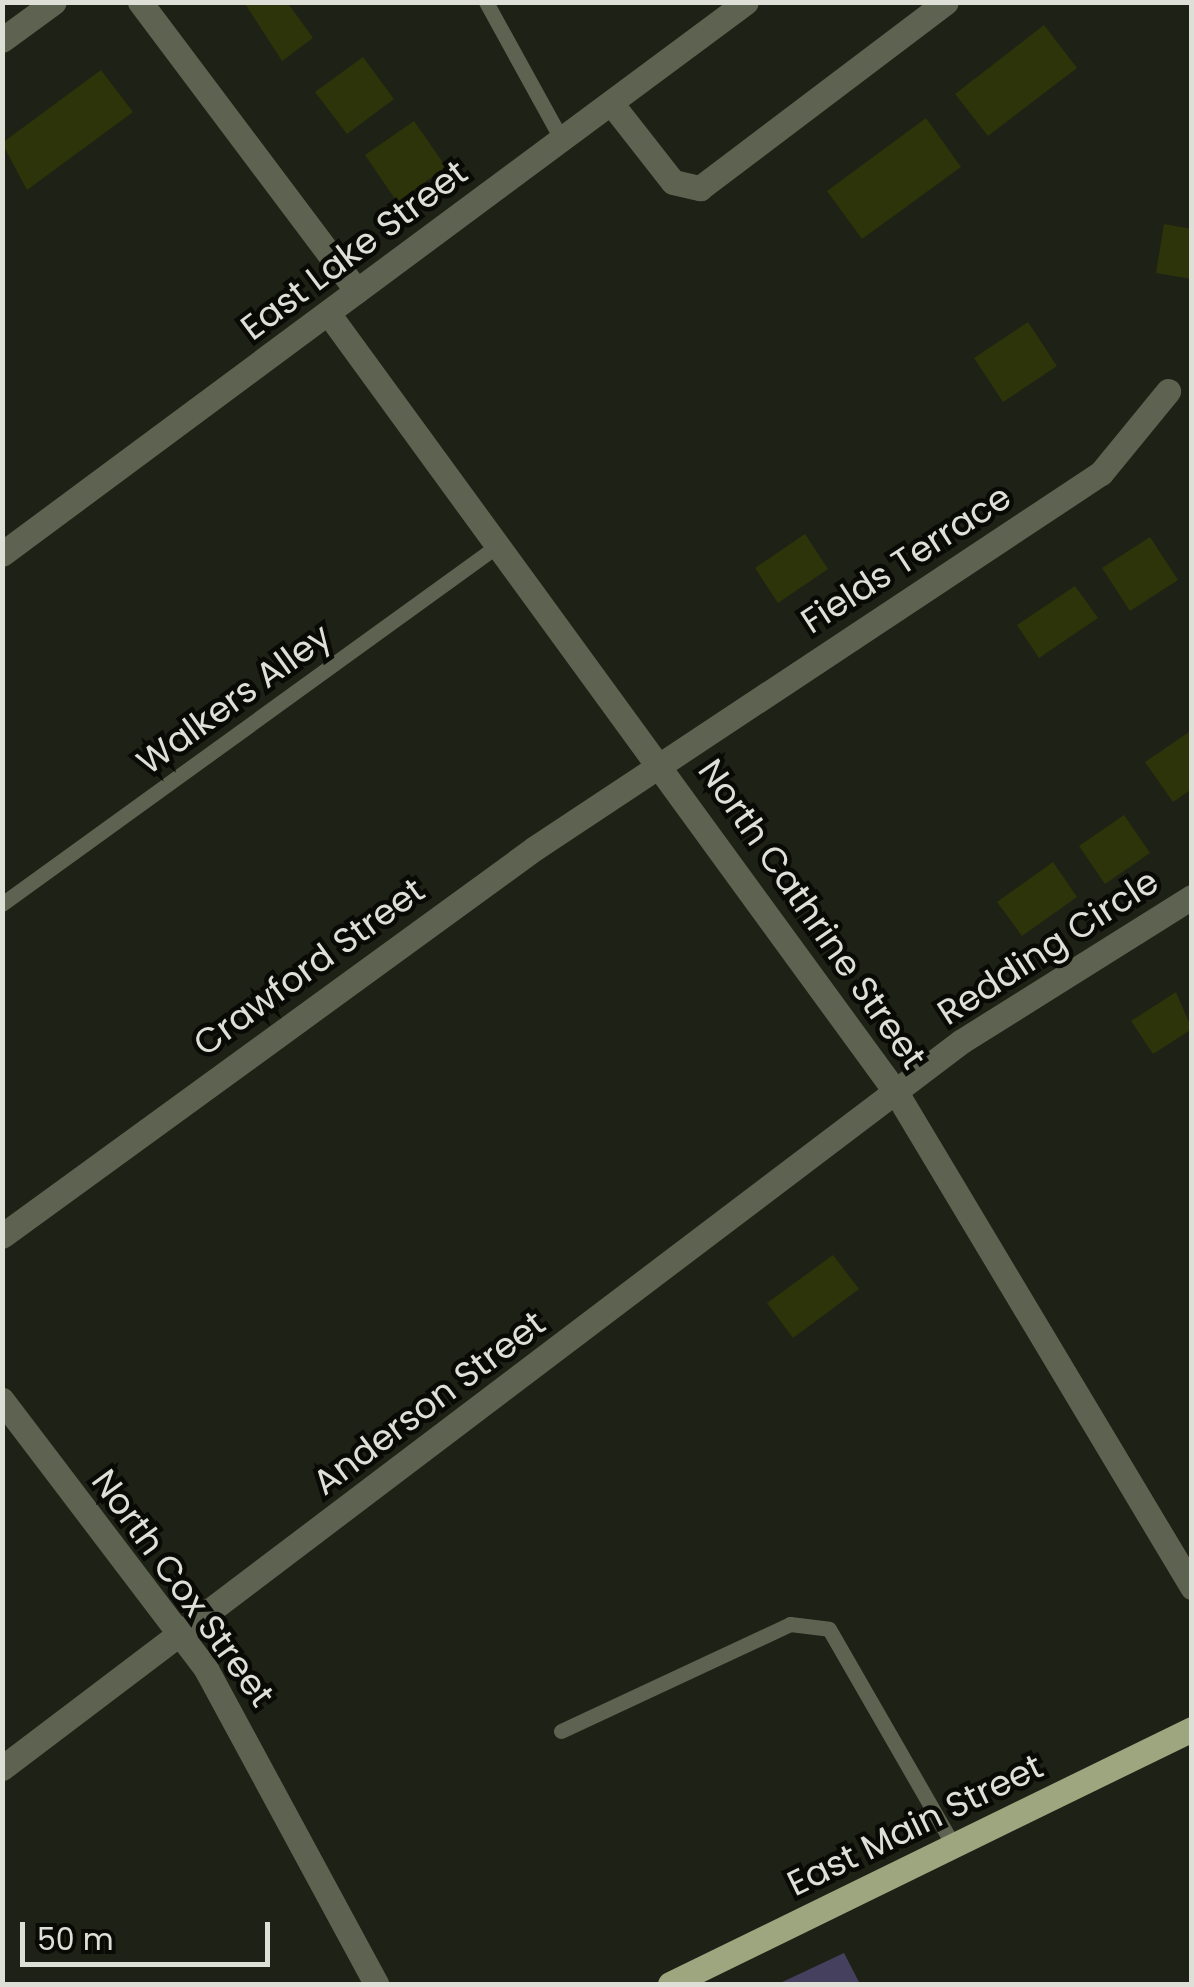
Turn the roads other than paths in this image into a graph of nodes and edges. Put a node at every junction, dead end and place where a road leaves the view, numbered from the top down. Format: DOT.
graph roads {
  1 [pos="54,2"];
  2 [pos="140,2"];
  3 [pos="486,2"];
  4 [pos="746,2"];
  5 [pos="946,2"];
  6 [pos="2,40"];
  7 [pos="611,103"];
  8 [pos="562,140"];
  9 [pos="357,291"];
  10 [pos="328,313"];
  11 [pos="1168,392"];
  12 [pos="500,543"];
  13 [pos="2,554"];
  14 [pos="662,762"];
  15 [pos="1192,897"];
  16 [pos="2,904"];
  17 [pos="897,1094"];
  18 [pos="2,1236"];
  19 [pos="2,1400"];
  20 [pos="1192,1587"];
  21 [pos="181,1634"];
  22 [pos="1192,1729"];
  23 [pos="561,1731"];
  24 [pos="2,1768"];
  25 [pos="954,1846"];
  26 [pos="376,1984"];
  27 [pos="670,1984"];
  1 -- 6 [label="street"];
  2 -- 9 [label="street"];
  3 -- 8 [label="lane"];
  4 -- 7 [label="street, East Lake Street"];
  5 -- 7 [label="street"];
  7 -- 8 [label="street, East Lake Street"];
  8 -- 9 [label="street, East Lake Street"];
  9 -- 10 [label="street, East Lake Street"];
  10 -- 12 [label="street, North Cathrine Street"];
  10 -- 13 [label="street, East Lake Street"];
  11 -- 14 [label="street, Fields Terrace"];
  12 -- 14 [label="street, North Cathrine Street"];
  12 -- 16 [label="lane, Walkers Alley"];
  14 -- 17 [label="street, North Cathrine Street"];
  14 -- 18 [label="street, Crawford Street"];
  15 -- 17 [label="street, Redding Circle"];
  17 -- 20 [label="street, North Cathrine Street"];
  17 -- 21 [label="street, Anderson Street"];
  19 -- 21 [label="street, North Cox Street"];
  21 -- 24 [label="street, Anderson Street"];
  21 -- 26 [label="street, North Cox Street"];
  22 -- 25 [label="main road, East Main Street"];
  23 -- 25 [label="lane"];
  25 -- 27 [label="main road, East Main Street"];
}
